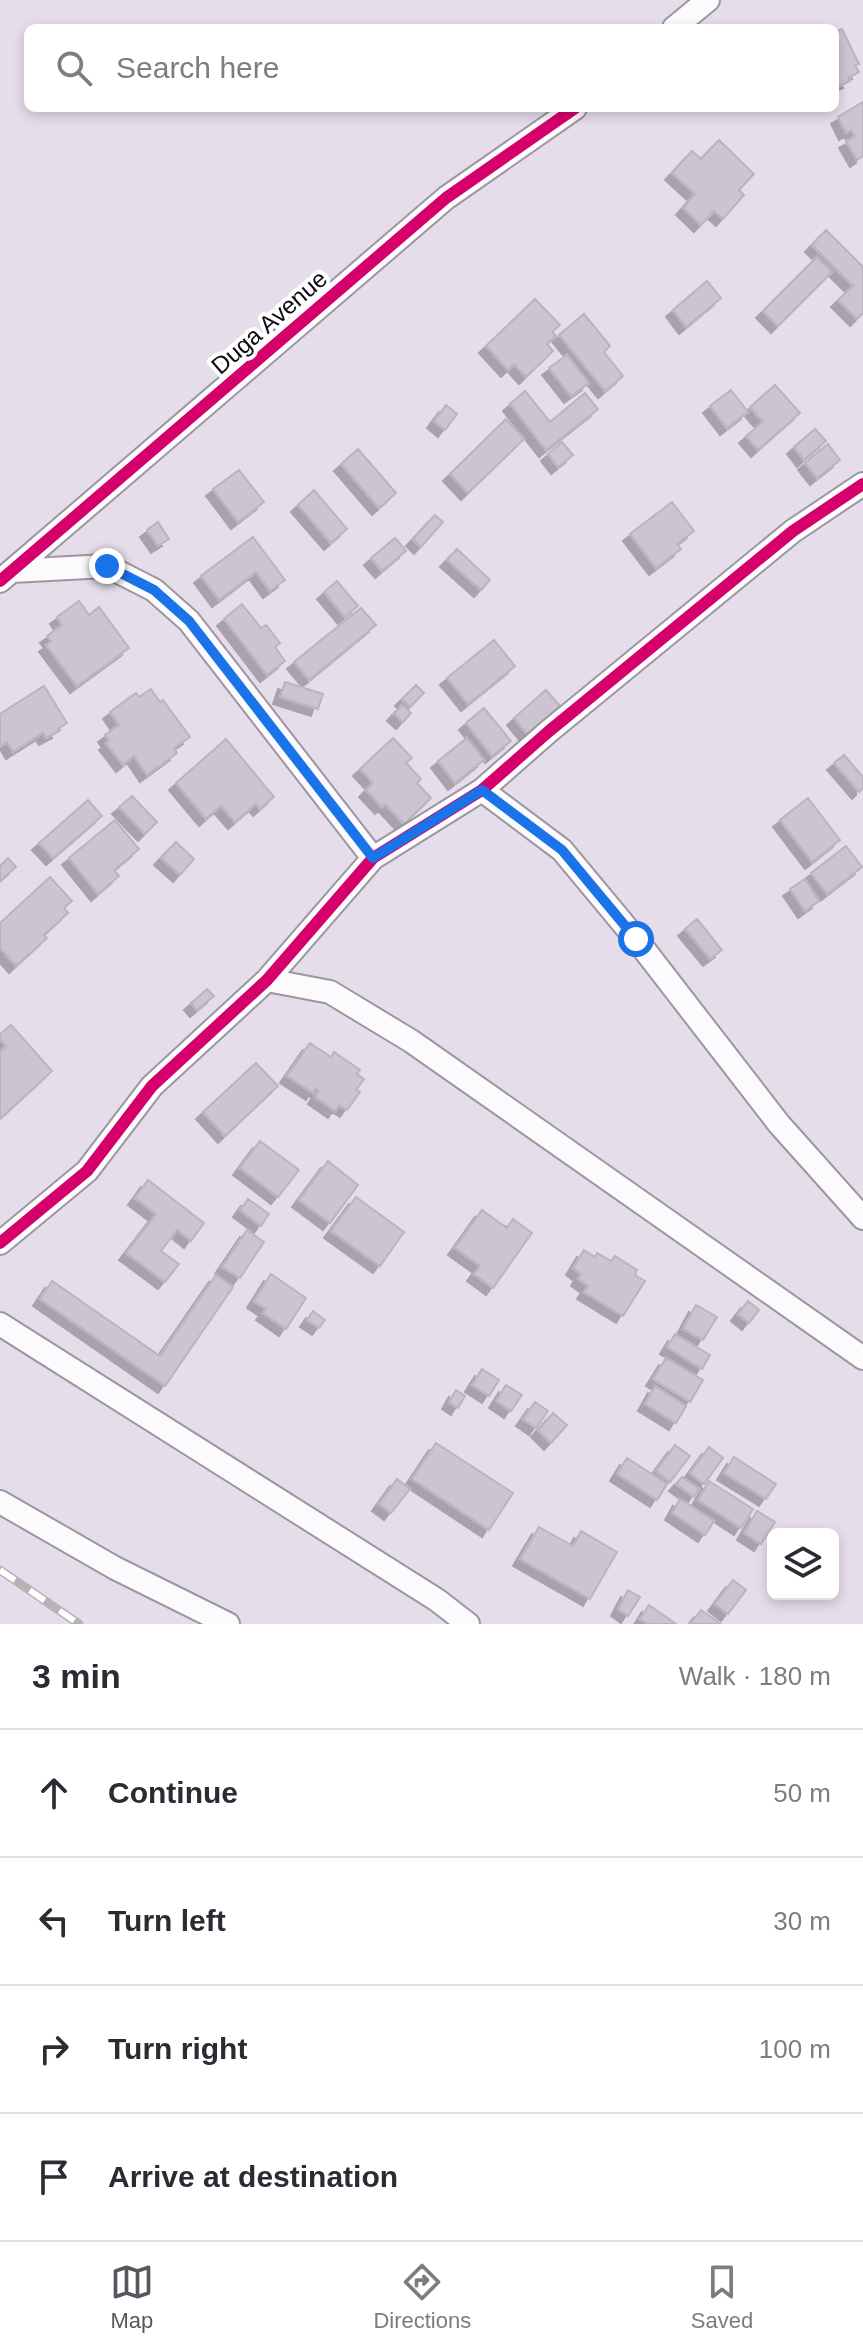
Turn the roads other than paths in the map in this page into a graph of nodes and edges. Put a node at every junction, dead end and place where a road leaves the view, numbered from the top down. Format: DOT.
graph roads {
  1 [pos="708,0"];
  2 [pos="679,24"];
  3 [pos="569,112"];
  4 [pos="863,484"];
  5 [pos="6,576"];
  6 [pos="482,790"];
  7 [pos="373,858"];
  8 [pos="267,980"];
  9 [pos="863,1218"];
  10 [pos="0,1243"];
  11 [pos="0,1324"];
  12 [pos="863,1358"];
  13 [pos="0,1502"];
  14 [pos="228,1624"];
  15 [pos="468,1624"];
  1 -- 2 [label="street"];
  3 -- 5 [label="street, Duga Avenue"];
  4 -- 6 [label="street"];
  5 -- 7 [label="street"];
  6 -- 7 [label="street"];
  6 -- 9 [label="street"];
  7 -- 8 [label="street"];
  8 -- 10 [label="street"];
  8 -- 12 [label="street"];
  11 -- 15 [label="street"];
  13 -- 14 [label="street"];
}
